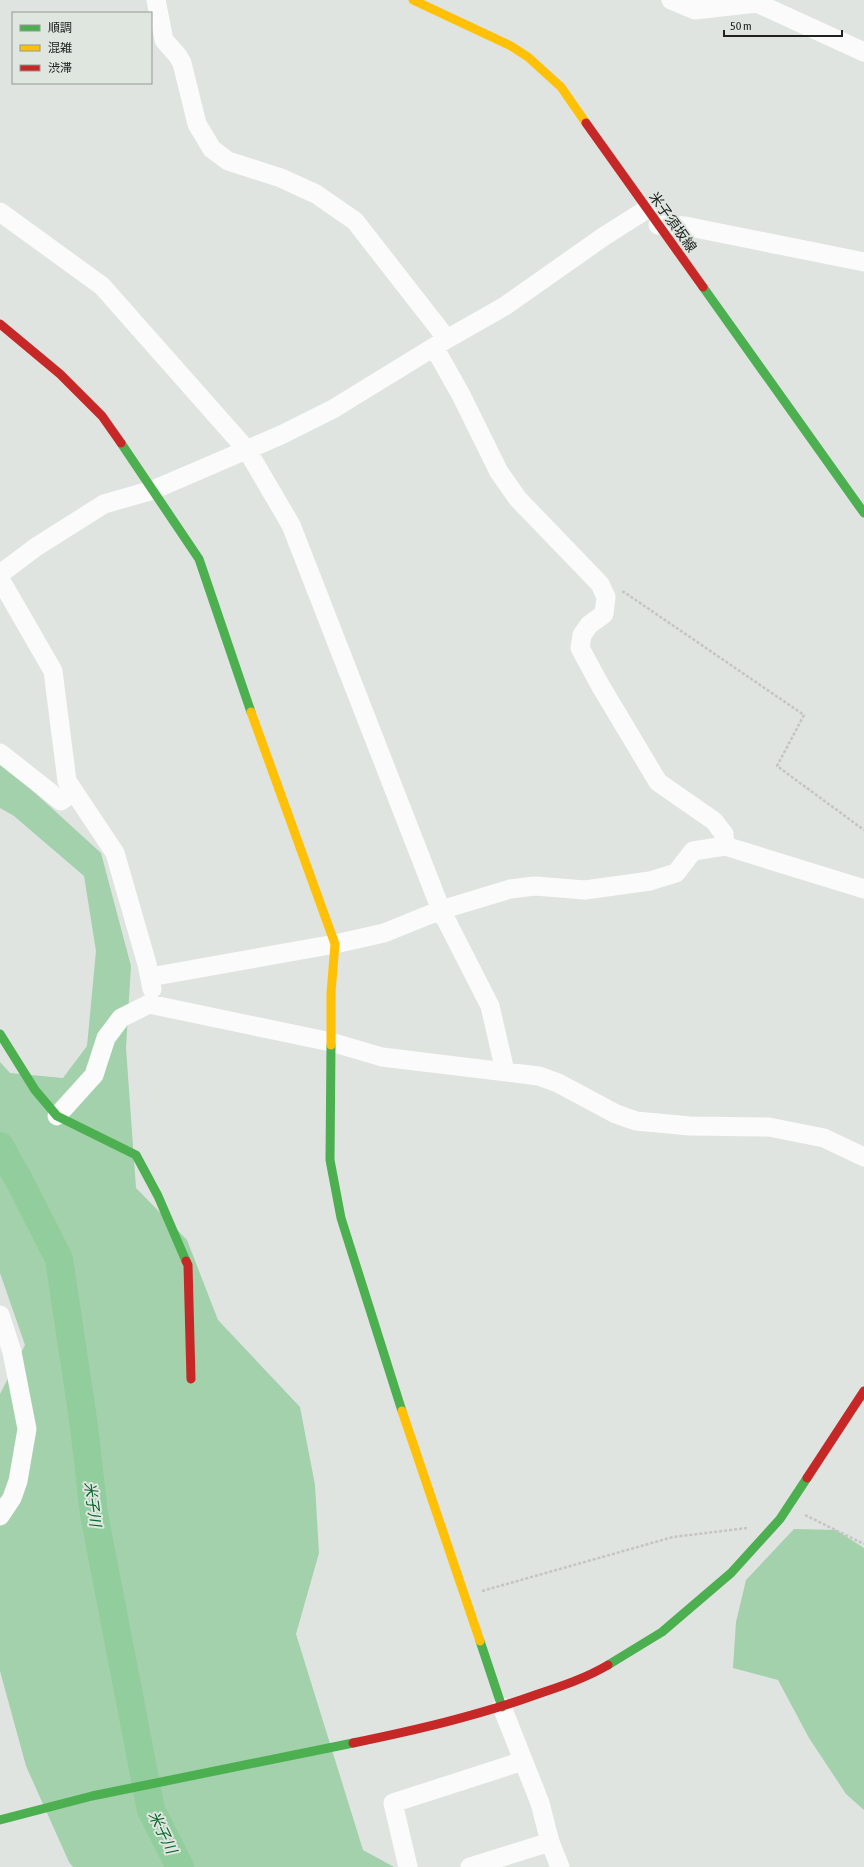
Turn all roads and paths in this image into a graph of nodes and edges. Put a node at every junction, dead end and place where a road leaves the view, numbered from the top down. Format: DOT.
graph roads {
  1 [pos="156,0"];
  2 [pos="672,0"];
  3 [pos="421,2"];
  4 [pos="864,52"];
  5 [pos="647,209"];
  6 [pos="0,212"];
  7 [pos="658,225"];
  8 [pos="864,262"];
  9 [pos="0,324"];
  10 [pos="440,343"];
  11 [pos="247,450"];
  12 [pos="153,490"];
  13 [pos="864,513"];
  14 [pos="0,574"];
  15 [pos="0,579"];
  16 [pos="606,597"];
  17 [pos="0,753"];
  18 [pos="74,792"];
  19 [pos="864,830"];
  20 [pos="725,846"];
  21 [pos="864,889"];
  22 [pos="440,910"];
  23 [pos="335,944"];
  24 [pos="150,977"];
  25 [pos="149,1004"];
  26 [pos="0,1034"];
  27 [pos="331,1042"];
  28 [pos="505,1072"];
  29 [pos="57,1116"];
  30 [pos="864,1157"];
  31 [pos="0,1315"];
  32 [pos="191,1379"];
  33 [pos="864,1391"];
  34 [pos="788,1507"];
  35 [pos="0,1516"];
  36 [pos="775,1525"];
  37 [pos="864,1544"];
  38 [pos="464,1596"];
  39 [pos="502,1707"];
  40 [pos="523,1761"];
  41 [pos="0,1820"];
  42 [pos="550,1842"];
  43 [pos="408,1867"];
  44 [pos="470,1867"];
  45 [pos="560,1867"];
  1 -- 10 [label="street"];
  2 -- 4 [label="street"];
  3 -- 5 [label="street, 米子須坂線"];
  5 -- 7 [label="street, 米子須坂線"];
  5 -- 10 [label="street"];
  6 -- 11 [label="street"];
  7 -- 8 [label="street"];
  7 -- 13 [label="street, 米子須坂線"];
  9 -- 12 [label="street"];
  10 -- 11 [label="street"];
  10 -- 16 [label="street"];
  11 -- 12 [label="street"];
  11 -- 22 [label="street"];
  12 -- 14 [label="street"];
  12 -- 23 [label="street"];
  15 -- 18 [label="street"];
  16 -- 19 [label="path"];
  16 -- 20 [label="street"];
  17 -- 18 [label="street"];
  18 -- 24 [label="street"];
  20 -- 21 [label="street"];
  20 -- 22 [label="street"];
  22 -- 23 [label="street"];
  22 -- 28 [label="street"];
  23 -- 24 [label="street"];
  23 -- 27 [label="street"];
  24 -- 25 [label="street"];
  25 -- 27 [label="street"];
  25 -- 29 [label="street"];
  26 -- 29 [label="street"];
  27 -- 28 [label="street"];
  27 -- 38 [label="street"];
  28 -- 30 [label="street"];
  29 -- 32 [label="street"];
  31 -- 35 [label="street"];
  33 -- 34 [label="street"];
  34 -- 36 [label="street"];
  34 -- 37 [label="path"];
  36 -- 38 [label="path"];
  36 -- 39 [label="street"];
  38 -- 39 [label="street"];
  39 -- 40 [label="street"];
  39 -- 41 [label="street"];
  40 -- 42 [label="street"];
  40 -- 43 [label="street"];
  42 -- 44 [label="street"];
  42 -- 45 [label="street"];
}
